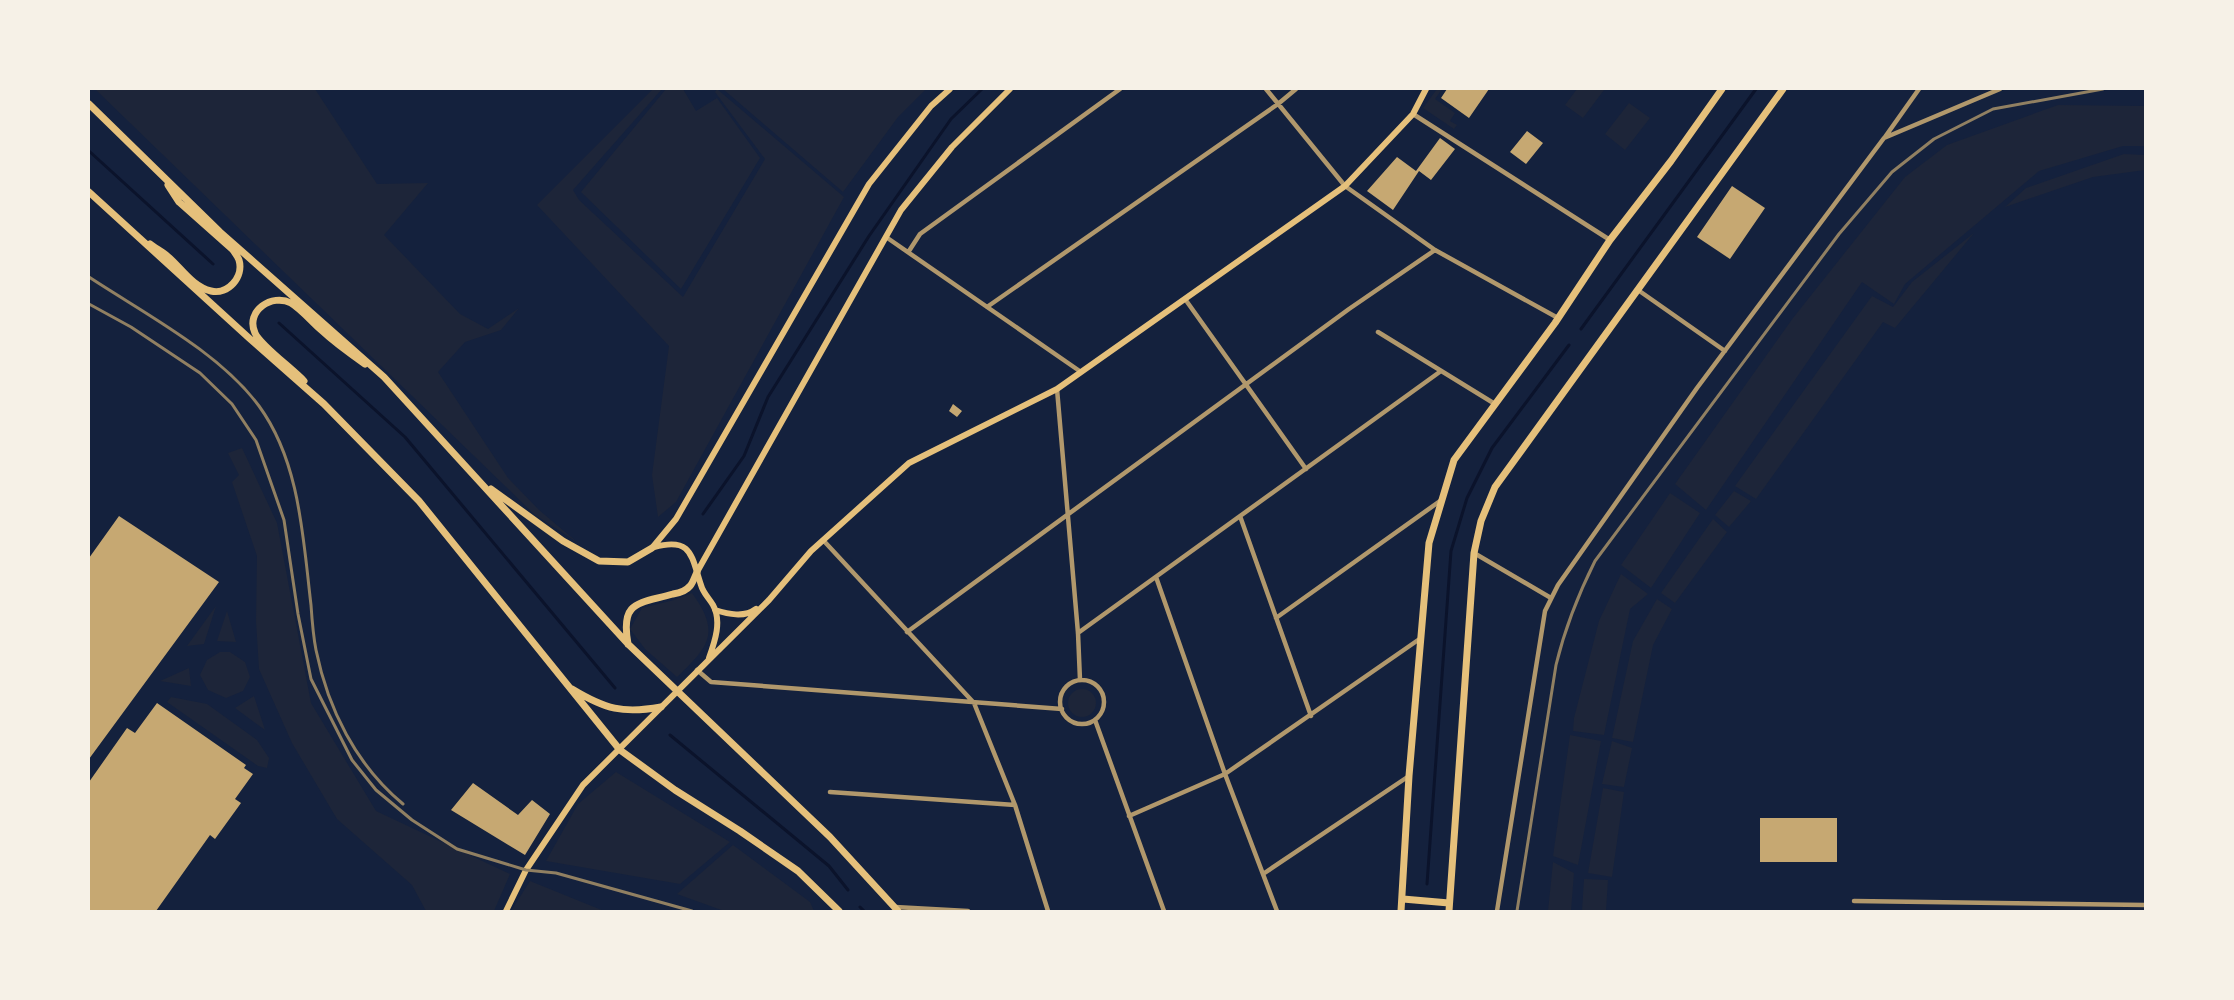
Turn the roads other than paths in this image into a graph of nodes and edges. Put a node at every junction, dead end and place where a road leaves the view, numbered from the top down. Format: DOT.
graph roads {
  1 [pos="950,89"];
  2 [pos="1010,89"];
  3 [pos="1120,89"];
  4 [pos="1266,89"];
  5 [pos="1296,89"];
  6 [pos="1426,89"];
  7 [pos="1722,89"];
  8 [pos="1783,89"];
  9 [pos="1919,89"];
  10 [pos="2000,89"];
  11 [pos="89,104"];
  12 [pos="1278,104"];
  13 [pos="1413,114"];
  14 [pos="1884,138"];
  15 [pos="160,174"];
  16 [pos="1345,186"];
  17 [pos="89,192"];
  18 [pos="133,233"];
  19 [pos="886,237"];
  20 [pos="1610,240"];
  21 [pos="1435,250"];
  22 [pos="909,251"];
  23 [pos="1638,290"];
  24 [pos="1185,299"];
  25 [pos="987,307"];
  26 [pos="1558,318"];
  27 [pos="1378,332"];
  28 [pos="1725,351"];
  29 [pos="1441,370"];
  30 [pos="1081,372"];
  31 [pos="384,377"];
  32 [pos="1247,385"];
  33 [pos="1057,389"];
  34 [pos="320,401"];
  35 [pos="1495,404"];
  36 [pos="1306,470"];
  37 [pos="479,481"];
  38 [pos="1440,501"];
  39 [pos="1068,515"];
  40 [pos="1240,516"];
  41 [pos="823,540"];
  42 [pos="652,548"];
  43 [pos="1474,553"];
  44 [pos="697,572"];
  45 [pos="1156,577"];
  46 [pos="1551,598"];
  47 [pos="769,600"];
  48 [pos="715,610"];
  49 [pos="1276,618"];
  50 [pos="907,632"];
  51 [pos="1078,633"];
  52 [pos="1422,637"];
  53 [pos="628,644"];
  54 [pos="708,661"];
  55 [pos="697,670"];
  56 [pos="1080,680"];
  57 [pos="568,686"];
  58 [pos="974,703"];
  59 [pos="663,705"];
  60 [pos="1062,709"];
  61 [pos="1311,716"];
  62 [pos="1095,720"];
  63 [pos="620,750"];
  64 [pos="1225,774"];
  65 [pos="1409,776"];
  66 [pos="830,792"];
  67 [pos="1015,805"];
  68 [pos="1129,816"];
  69 [pos="1263,874"];
  70 [pos="1403,899"];
  71 [pos="1854,902"];
  72 [pos="1449,903"];
  73 [pos="1948,904"];
  74 [pos="2145,906"];
  75 [pos="896,909"];
  76 [pos="506,911"];
  77 [pos="839,911"];
  78 [pos="968,911"];
  79 [pos="1048,911"];
  80 [pos="1164,911"];
  81 [pos="1277,911"];
  82 [pos="1401,911"];
  83 [pos="1449,911"];
  84 [pos="1497,911"];
  85 [pos="1948,911"];
  1 -- 42 [label="main road"];
  2 -- 19 [label="main road"];
  3 -- 22 [label="street"];
  4 -- 12 [label="street"];
  5 -- 12 [label="street"];
  6 -- 13 [label="main road"];
  7 -- 20 [label="main road"];
  8 -- 23 [label="main road"];
  9 -- 14 [label="street"];
  10 -- 14 [label="street"];
  11 -- 15 [label="main road"];
  12 -- 16 [label="street"];
  12 -- 25 [label="street"];
  13 -- 16 [label="main road"];
  13 -- 20 [label="street"];
  14 -- 28 [label="street"];
  15 -- 18 [label="main road"];
  15 -- 31 [label="main road"];
  16 -- 21 [label="street"];
  16 -- 24 [label="main road"];
  17 -- 18 [label="main road"];
  18 -- 34 [label="main road"];
  19 -- 22 [label="street"];
  19 -- 44 [label="main road"];
  20 -- 26 [label="main road"];
  21 -- 26 [label="street"];
  21 -- 32 [label="street"];
  22 -- 25 [label="street"];
  23 -- 28 [label="street"];
  23 -- 43 [label="main road"];
  24 -- 30 [label="main road"];
  24 -- 32 [label="street"];
  25 -- 30 [label="street"];
  26 -- 35 [label="main road"];
  27 -- 29 [label="street"];
  28 -- 46 [label="street"];
  29 -- 35 [label="street"];
  29 -- 36 [label="street"];
  30 -- 33 [label="main road"];
  31 -- 34 [label="main road"];
  31 -- 37 [label="main road"];
  32 -- 36 [label="street"];
  32 -- 39 [label="street"];
  33 -- 39 [label="street"];
  33 -- 41 [label="main road"];
  34 -- 57 [label="main road"];
  35 -- 38 [label="main road"];
  36 -- 40 [label="street"];
  37 -- 42 [label="main road"];
  37 -- 53 [label="main road"];
  38 -- 49 [label="street"];
  38 -- 52 [label="main road"];
  39 -- 50 [label="street"];
  39 -- 51 [label="street"];
  40 -- 45 [label="street"];
  40 -- 49 [label="street"];
  41 -- 47 [label="main road"];
  41 -- 50 [label="street"];
  42 -- 44 [label="main road"];
  43 -- 46 [label="street"];
  43 -- 72 [label="main road"];
  44 -- 48 [label="main road"];
  44 -- 53 [label="main road"];
  45 -- 51 [label="street"];
  45 -- 64 [label="street"];
  46 -- 84 [label="street"];
  47 -- 48 [label="main road"];
  47 -- 54 [label="main road"];
  48 -- 54 [label="main road"];
  49 -- 61 [label="street"];
  50 -- 58 [label="street"];
  51 -- 56 [label="street"];
  52 -- 61 [label="street"];
  52 -- 65 [label="main road"];
  53 -- 75 [label="main road"];
  54 -- 55 [label="main road"];
  55 -- 58 [label="street"];
  55 -- 59 [label="main road"];
  56 -- 60 [label="street"];
  56 -- 62 [label="street"];
  57 -- 59 [label="main road"];
  57 -- 63 [label="main road"];
  58 -- 60 [label="street"];
  58 -- 67 [label="street"];
  59 -- 63 [label="main road"];
  60 -- 62 [label="street"];
  61 -- 64 [label="street"];
  62 -- 68 [label="street"];
  63 -- 76 [label="main road"];
  63 -- 77 [label="main road"];
  64 -- 68 [label="street"];
  64 -- 69 [label="street"];
  65 -- 69 [label="street"];
  65 -- 70 [label="main road"];
  66 -- 67 [label="street"];
  67 -- 79 [label="street"];
  68 -- 80 [label="street"];
  69 -- 81 [label="street"];
  70 -- 72 [label="main road"];
  70 -- 82 [label="main road"];
  71 -- 73 [label="street"];
  72 -- 83 [label="main road"];
  73 -- 74 [label="street"];
  73 -- 85 [label="street"];
  75 -- 78 [label="street"];
}
